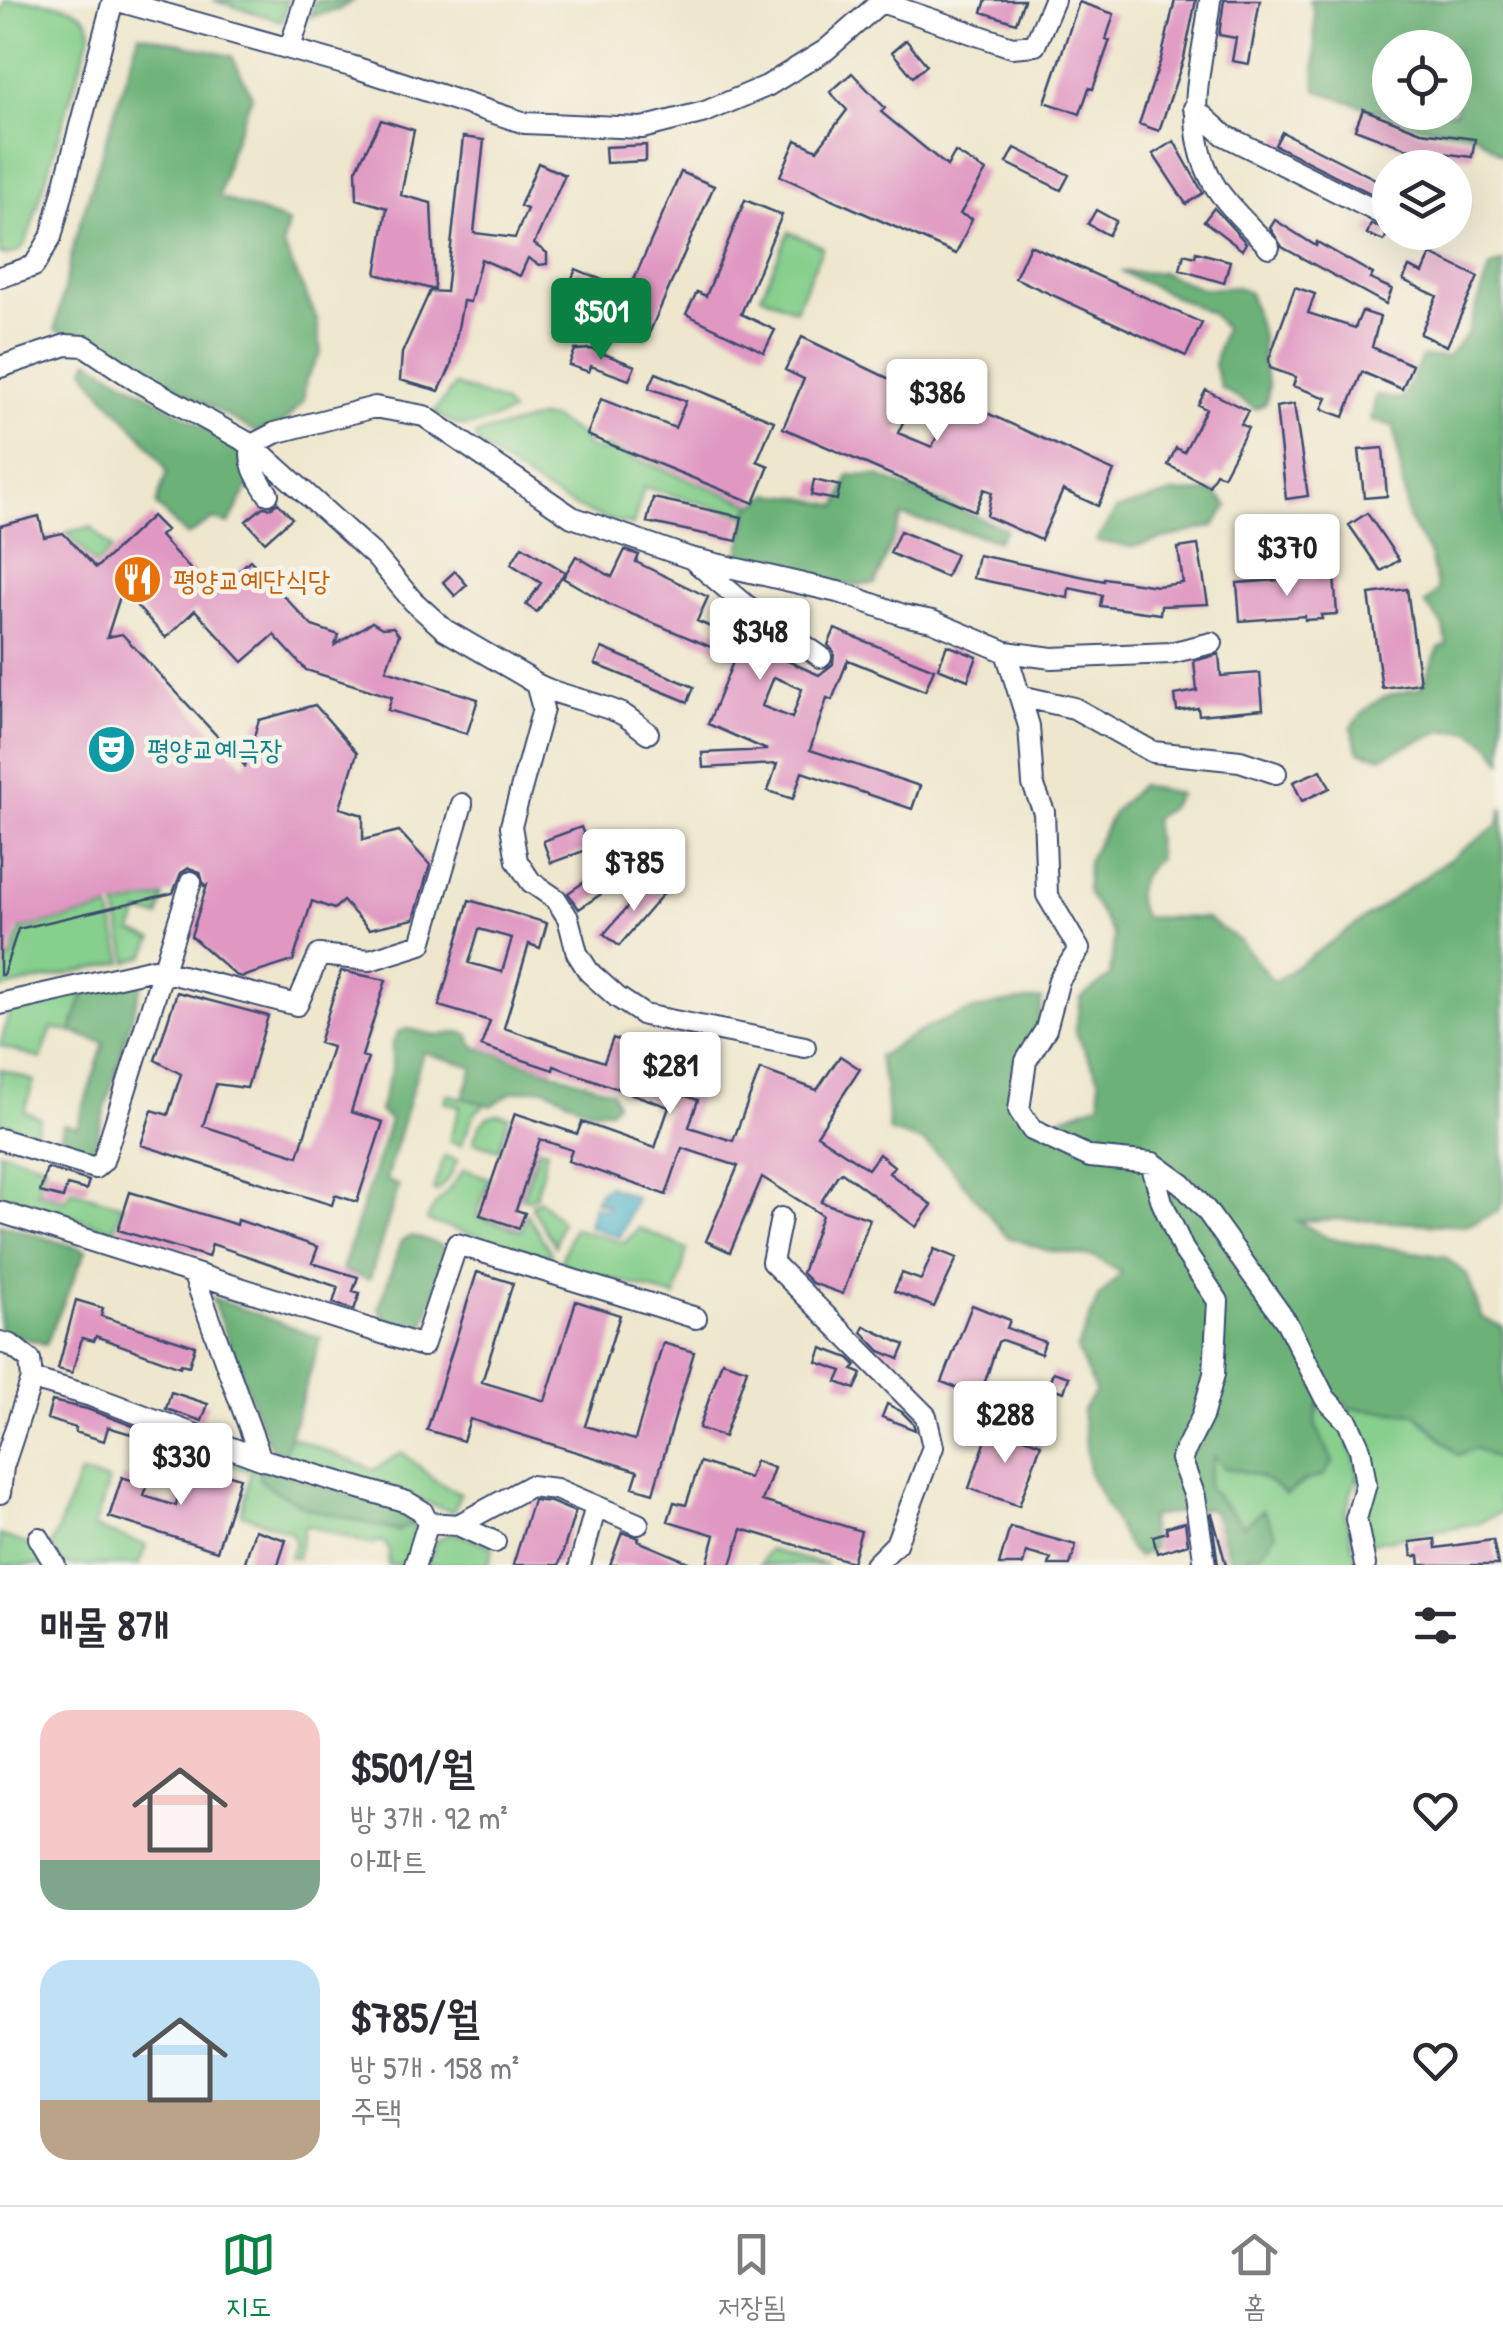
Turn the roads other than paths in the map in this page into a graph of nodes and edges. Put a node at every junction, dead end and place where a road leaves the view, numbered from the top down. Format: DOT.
graph roads {
  1 [pos="114,0"];
  2 [pos="304,0"];
  3 [pos="1054,0"];
  4 [pos="1210,0"];
  5 [pos="882,1"];
  6 [pos="290,48"];
  7 [pos="1194,108"];
  8 [pos="1372,209"];
  9 [pos="1269,246"];
  10 [pos="1,281"];
  11 [pos="0,366"];
  12 [pos="252,445"];
  13 [pos="268,494"];
  14 [pos="690,558"];
  15 [pos="1212,643"];
  16 [pos="1006,652"];
  17 [pos="821,656"];
  18 [pos="537,687"];
  19 [pos="1020,696"];
  20 [pos="648,733"];
  21 [pos="1276,773"];
  22 [pos="462,804"];
  23 [pos="191,882"];
  24 [pos="164,972"];
  25 [pos="0,1004"];
  26 [pos="805,1047"];
  27 [pos="0,1139"];
  28 [pos="1151,1162"];
  29 [pos="0,1212"];
  30 [pos="780,1218"];
  31 [pos="193,1273"];
  32 [pos="696,1318"];
  33 [pos="0,1342"];
  34 [pos="32,1379"];
  35 [pos="261,1458"];
  36 [pos="2,1467"];
  37 [pos="0,1493"];
  38 [pos="596,1506"];
  39 [pos="428,1524"];
  40 [pos="638,1524"];
  41 [pos="458,1525"];
  42 [pos="39,1538"];
  43 [pos="495,1542"];
  44 [pos="55,1565"];
  45 [pos="415,1565"];
  46 [pos="580,1565"];
  47 [pos="875,1565"];
  48 [pos="1205,1565"];
  49 [pos="1365,1565"];
  1 -- 6 [label="street"];
  1 -- 10 [label="street"];
  2 -- 6 [label="street"];
  3 -- 5 [label="street"];
  4 -- 7 [label="street"];
  5 -- 6 [label="street"];
  7 -- 8 [label="street"];
  7 -- 9 [label="street"];
  11 -- 12 [label="street"];
  12 -- 13 [label="street"];
  12 -- 14 [label="street"];
  12 -- 18 [label="street"];
  14 -- 16 [label="street"];
  14 -- 17 [label="street"];
  15 -- 16 [label="street"];
  16 -- 19 [label="street"];
  18 -- 20 [label="street"];
  18 -- 26 [label="street"];
  19 -- 21 [label="street"];
  19 -- 28 [label="street"];
  22 -- 24 [label="street"];
  23 -- 24 [label="street"];
  24 -- 25 [label="street"];
  24 -- 27 [label="street"];
  28 -- 48 [label="street"];
  28 -- 49 [label="street"];
  29 -- 31 [label="street"];
  30 -- 47 [label="street"];
  31 -- 32 [label="street"];
  31 -- 35 [label="street"];
  33 -- 34 [label="street"];
  34 -- 35 [label="street"];
  34 -- 36 [label="street"];
  35 -- 39 [label="street"];
  36 -- 37 [label="street"];
  38 -- 40 [label="street"];
  38 -- 41 [label="street"];
  38 -- 46 [label="street"];
  39 -- 41 [label="street"];
  39 -- 45 [label="street"];
  41 -- 43 [label="street"];
  42 -- 44 [label="street"];
}
